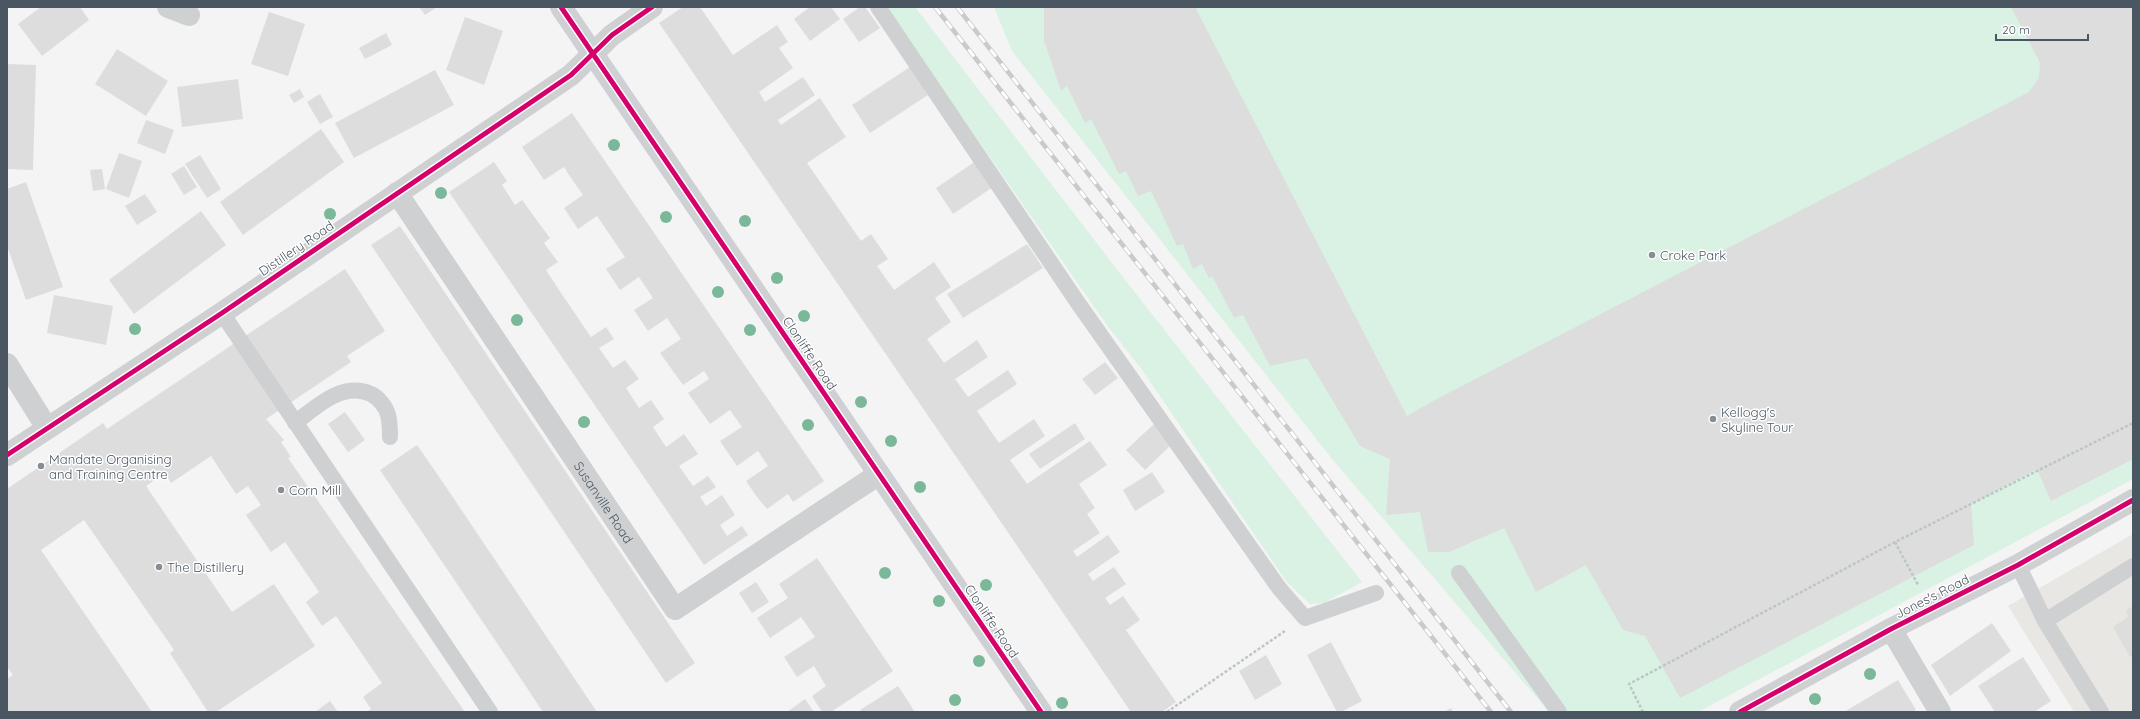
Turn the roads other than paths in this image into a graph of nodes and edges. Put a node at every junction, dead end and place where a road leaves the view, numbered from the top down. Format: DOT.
graph roads {
  1 [pos="168,7"];
  2 [pos="561,7"];
  3 [pos="652,7"];
  4 [pos="878,7"];
  5 [pos="190,15"];
  6 [pos="592,52"];
  7 [pos="397,192"];
  8 [pos="222,313"];
  9 [pos="7,364"];
  10 [pos="295,423"];
  11 [pos="47,428"];
  12 [pos="390,437"];
  13 [pos="7,455"];
  14 [pos="879,474"];
  15 [pos="2133,500"];
  16 [pos="2018,565"];
  17 [pos="2133,566"];
  18 [pos="1459,573"];
  19 [pos="1376,593"];
  20 [pos="2045,621"];
  21 [pos="1891,629"];
  22 [pos="490,712"];
  23 [pos="1041,712"];
  24 [pos="1559,712"];
  25 [pos="1740,712"];
  26 [pos="1940,712"];
  27 [pos="2101,712"];
  1 -- 5 [label="street"];
  2 -- 6 [label="main road, Clonliffe Road"];
  3 -- 6 [label="street, Distillery Road"];
  4 -- 19 [label="lane"];
  6 -- 7 [label="street, Distillery Road"];
  6 -- 14 [label="main road, Clonliffe Road"];
  7 -- 8 [label="street, Distillery Road"];
  7 -- 14 [label="street, Susanville Road"];
  8 -- 10 [label="lane"];
  8 -- 11 [label="street, Distillery Road"];
  9 -- 11 [label="street"];
  10 -- 12 [label="lane"];
  10 -- 22 [label="lane"];
  11 -- 13 [label="street, Distillery Road"];
  14 -- 23 [label="main road, Clonliffe Road"];
  15 -- 16 [label="street, Jones's Road"];
  16 -- 20 [label="lane"];
  16 -- 21 [label="street, Jones's Road"];
  17 -- 20 [label="lane"];
  18 -- 24 [label="lane"];
  20 -- 27 [label="lane"];
  21 -- 25 [label="street, Jones's Road"];
  21 -- 26 [label="street"];
}
